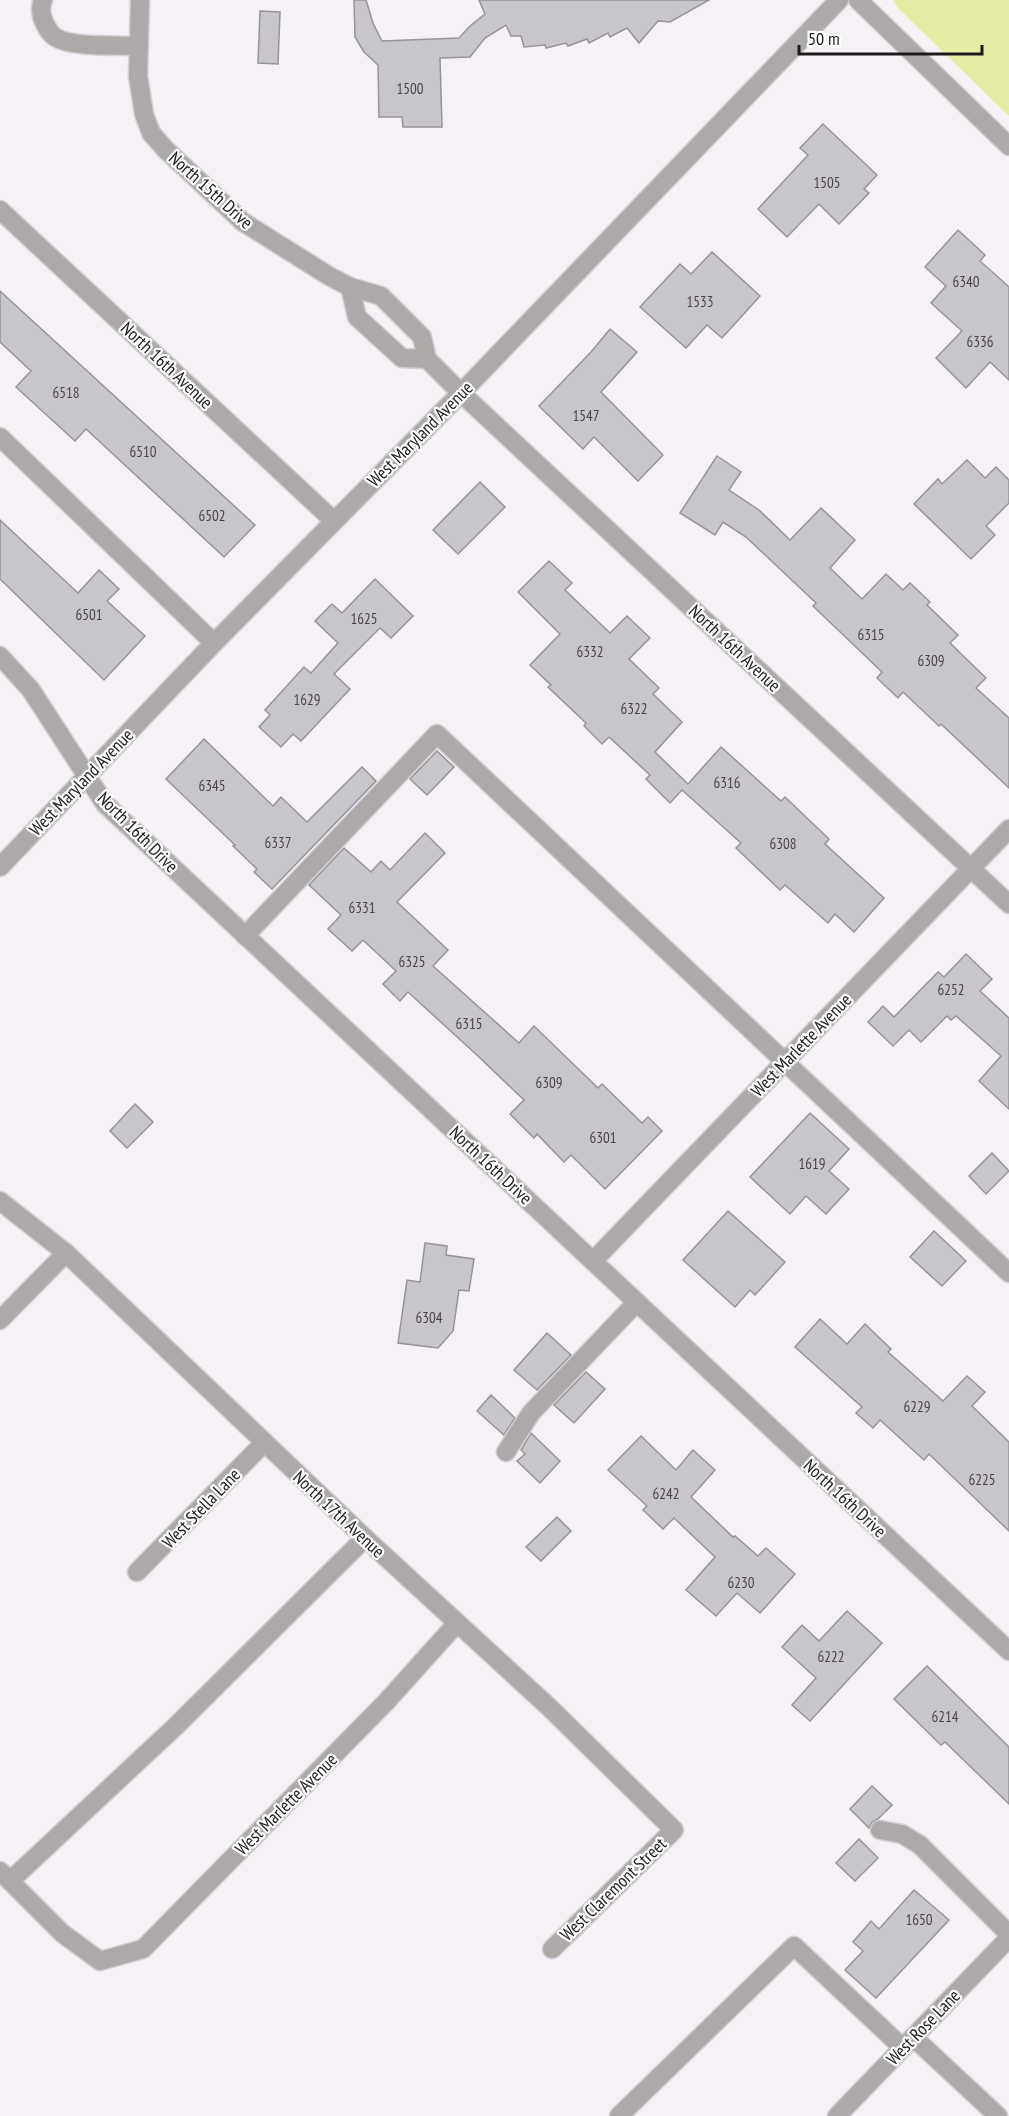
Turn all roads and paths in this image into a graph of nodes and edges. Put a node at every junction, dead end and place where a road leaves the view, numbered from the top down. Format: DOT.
graph roads {
  1 [pos="43,0"];
  2 [pos="140,0"];
  3 [pos="839,0"];
  4 [pos="858,0"];
  5 [pos="139,46"];
  6 [pos="1009,146"];
  7 [pos="0,210"];
  8 [pos="350,287"];
  9 [pos="398,314"];
  10 [pos="378,336"];
  11 [pos="427,359"];
  12 [pos="461,393"];
  13 [pos="0,437"];
  14 [pos="334,520"];
  15 [pos="214,643"];
  16 [pos="0,656"];
  17 [pos="86,776"];
  18 [pos="1009,829"];
  19 [pos="0,867"];
  20 [pos="971,868"];
  21 [pos="1009,904"];
  22 [pos="246,936"];
  23 [pos="785,1062"];
  24 [pos="0,1201"];
  25 [pos="66,1253"];
  26 [pos="593,1262"];
  27 [pos="1009,1273"];
  28 [pos="637,1302"];
  29 [pos="0,1320"];
  30 [pos="264,1443"];
  31 [pos="506,1452"];
  32 [pos="365,1538"];
  33 [pos="137,1572"];
  34 [pos="457,1623"];
  35 [pos="1009,1651"];
  36 [pos="674,1830"];
  37 [pos="880,1830"];
  38 [pos="5,1876"];
  39 [pos="1009,1936"];
  40 [pos="552,1949"];
  41 [pos="908,2042"];
  42 [pos="619,2116"];
  43 [pos="837,2116"];
  44 [pos="998,2116"];
  1 -- 5 [label="street"];
  2 -- 5 [label="street, North 15th Drive"];
  3 -- 12 [label="street, West Maryland Avenue"];
  4 -- 6 [label="street"];
  5 -- 8 [label="street, North 15th Drive"];
  7 -- 14 [label="street, North 16th Avenue"];
  8 -- 9 [label="street, North 15th Drive"];
  8 -- 10 [label="street"];
  9 -- 10 [label="street"];
  9 -- 11 [label="street, North 15th Drive"];
  10 -- 11 [label="street"];
  11 -- 12 [label="street, North 15th Drive"];
  12 -- 14 [label="street, West Maryland Avenue"];
  12 -- 20 [label="street, North 16th Avenue"];
  13 -- 15 [label="street"];
  14 -- 15 [label="street, West Maryland Avenue"];
  15 -- 17 [label="street, West Maryland Avenue"];
  16 -- 17 [label="street, North 16th Drive"];
  17 -- 19 [label="street, West Maryland Avenue"];
  17 -- 22 [label="street, North 16th Drive"];
  18 -- 20 [label="street, West Marlette Avenue"];
  20 -- 21 [label="street, North 16th Avenue"];
  20 -- 23 [label="street, West Marlette Avenue"];
  22 -- 23 [label="street"];
  22 -- 26 [label="street, North 16th Drive"];
  23 -- 26 [label="street, West Marlette Avenue"];
  23 -- 27 [label="street"];
  24 -- 25 [label="street, North 17th Avenue"];
  25 -- 29 [label="street"];
  25 -- 30 [label="street, North 17th Avenue"];
  26 -- 28 [label="street, North 16th Drive"];
  28 -- 31 [label="street"];
  28 -- 35 [label="street, North 16th Drive"];
  30 -- 32 [label="street, North 17th Avenue"];
  30 -- 33 [label="street, West Stella Lane"];
  32 -- 34 [label="street, North 17th Avenue"];
  32 -- 38 [label="street"];
  34 -- 36 [label="street, North 17th Avenue"];
  34 -- 38 [label="street, West Marlette Avenue"];
  36 -- 40 [label="street, West Claremont Street"];
  37 -- 39 [label="street"];
  39 -- 41 [label="street, West Rose Lane"];
  41 -- 42 [label="street"];
  41 -- 43 [label="street, West Rose Lane"];
  41 -- 44 [label="street"];
}
